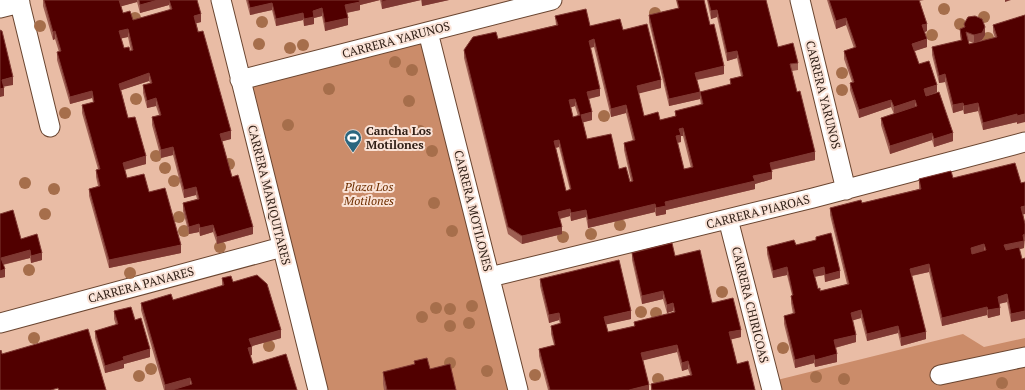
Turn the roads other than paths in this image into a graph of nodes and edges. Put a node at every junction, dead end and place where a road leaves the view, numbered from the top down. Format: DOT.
graph roads {
  1 [pos="220,0"];
  2 [pos="552,0"];
  3 [pos="800,0"];
  4 [pos="20,1"];
  5 [pos="0,8"];
  6 [pos="428,32"];
  7 [pos="240,80"];
  8 [pos="50,127"];
  9 [pos="1025,142"];
  10 [pos="846,190"];
  11 [pos="728,219"];
  12 [pos="282,247"];
  13 [pos="490,277"];
  14 [pos="0,323"];
  15 [pos="1025,357"];
  16 [pos="940,375"];
  17 [pos="318,390"];
  18 [pos="518,390"];
  19 [pos="772,390"];
  1 -- 7 [label="street, CARRERA MARIQUITARES"];
  2 -- 6 [label="street, CARRERA YARUNOS"];
  3 -- 10 [label="street, CARRERA YARUNOS"];
  4 -- 5 [label="street"];
  4 -- 8 [label="street"];
  6 -- 7 [label="street, CARRERA YARUNOS"];
  6 -- 13 [label="street, CARRERA MOTILONES"];
  7 -- 12 [label="street, CARRERA MARIQUITARES"];
  9 -- 10 [label="street, CARRERA PIAROAS"];
  10 -- 11 [label="street, CARRERA PIAROAS"];
  11 -- 13 [label="street, CARRERA PIAROAS"];
  11 -- 19 [label="street, CARRERA CHIRICOAS"];
  12 -- 14 [label="street, CARRERA PANARES"];
  12 -- 17 [label="street, CARRERA MARIQUITARES"];
  13 -- 18 [label="street, CARRERA MOTILONES"];
  15 -- 16 [label="street"];
}
